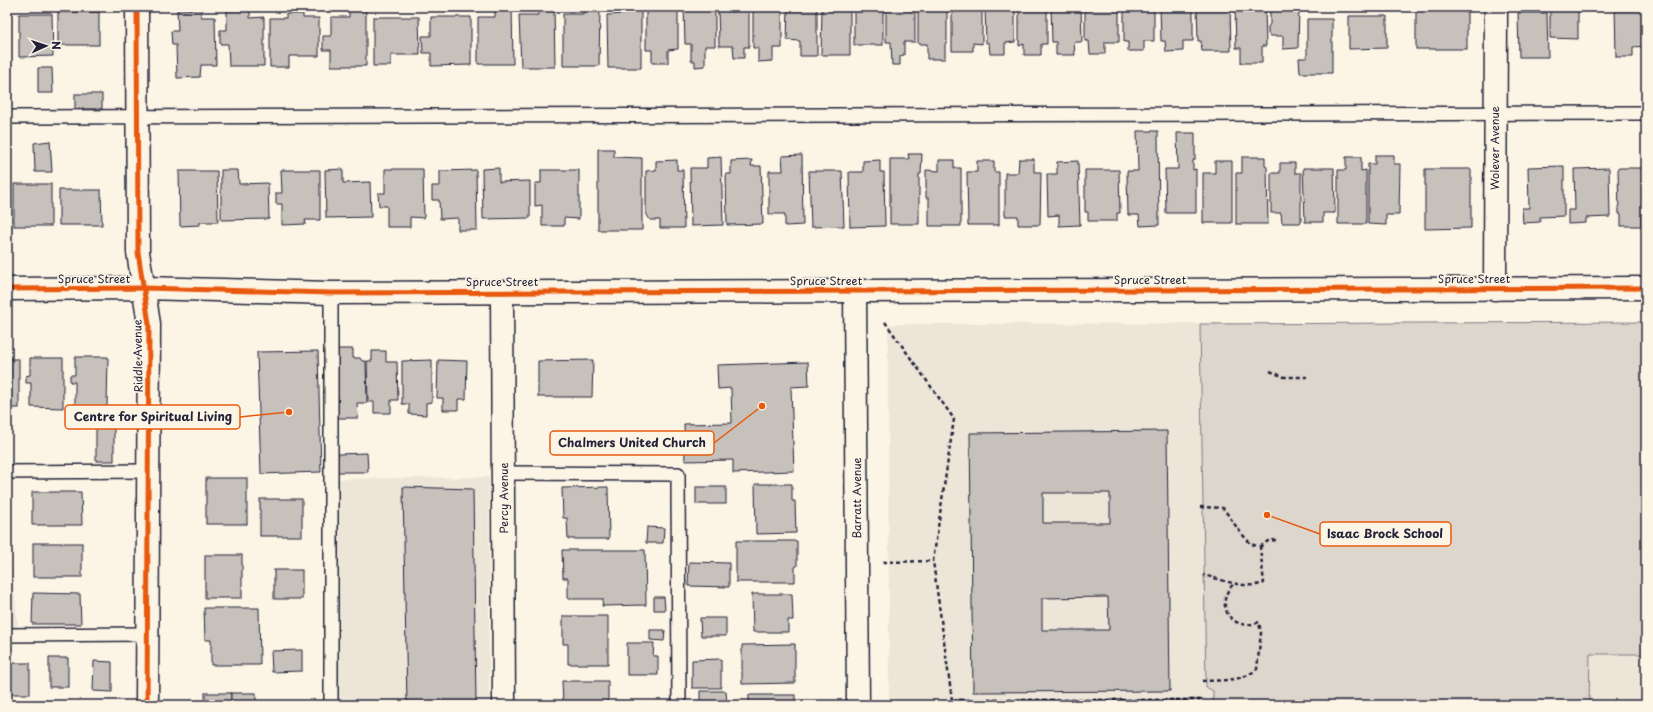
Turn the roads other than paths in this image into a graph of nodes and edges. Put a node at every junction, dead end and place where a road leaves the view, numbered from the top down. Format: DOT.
graph roads {
  1 [pos="137,7"];
  2 [pos="1496,7"];
  3 [pos="1495,112"];
  4 [pos="1646,113"];
  5 [pos="137,116"];
  6 [pos="7,117"];
  7 [pos="144,288"];
  8 [pos="1646,288"];
  9 [pos="7,289"];
  10 [pos="1495,289"];
  11 [pos="855,291"];
  12 [pos="502,292"];
  13 [pos="331,293"];
  14 [pos="148,471"];
  15 [pos="7,472"];
  16 [pos="504,473"];
  17 [pos="147,634"];
  18 [pos="7,635"];
  19 [pos="147,705"];
  20 [pos="331,705"];
  21 [pos="504,705"];
  22 [pos="679,705"];
  23 [pos="858,705"];
  1 -- 5 [label="street, Riddle Avenue"];
  2 -- 3 [label="street, Wolever Avenue"];
  3 -- 4 [label="lane"];
  3 -- 5 [label="lane"];
  3 -- 10 [label="street, Wolever Avenue"];
  5 -- 6 [label="lane"];
  5 -- 7 [label="street, Riddle Avenue"];
  7 -- 9 [label="street, Spruce Street"];
  7 -- 13 [label="street, Spruce Street"];
  7 -- 14 [label="street, Riddle Avenue"];
  8 -- 10 [label="street, Spruce Street"];
  10 -- 11 [label="street, Spruce Street"];
  11 -- 12 [label="street, Spruce Street"];
  11 -- 23 [label="street, Barratt Avenue"];
  12 -- 13 [label="street, Spruce Street"];
  12 -- 16 [label="street, Percy Avenue"];
  13 -- 20 [label="lane"];
  14 -- 15 [label="lane"];
  14 -- 17 [label="street, Riddle Avenue"];
  16 -- 21 [label="street, Percy Avenue"];
  16 -- 22 [label="lane"];
  17 -- 18 [label="lane"];
  17 -- 19 [label="street, Riddle Avenue"];
}
